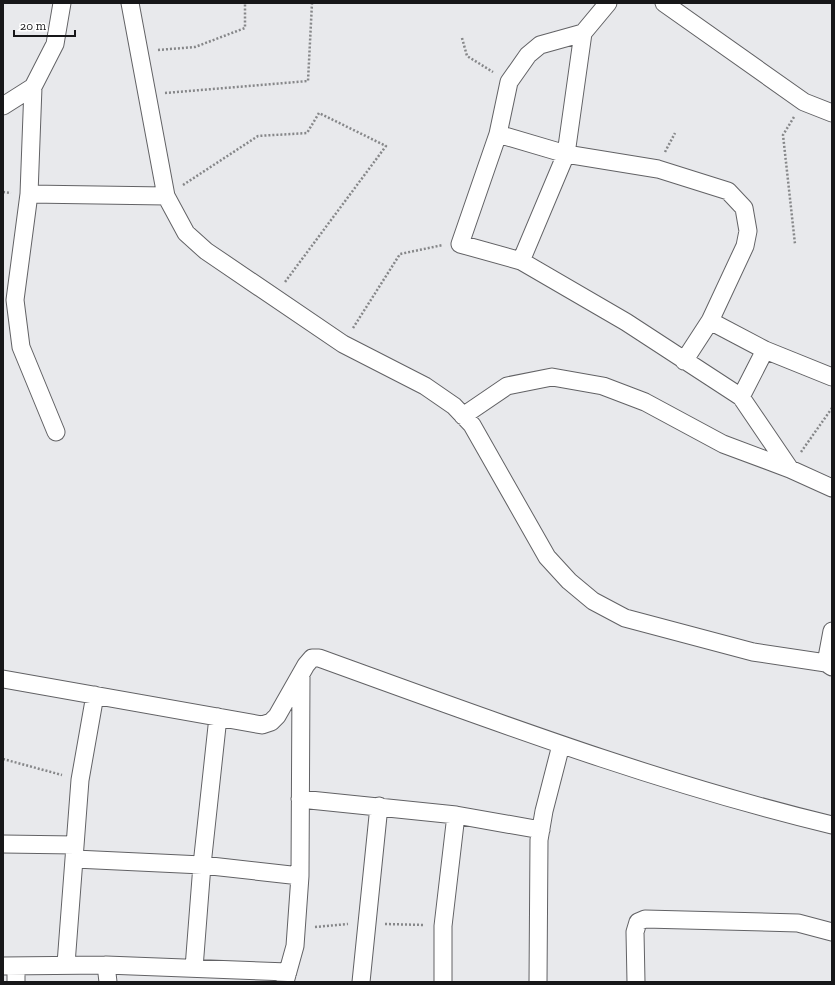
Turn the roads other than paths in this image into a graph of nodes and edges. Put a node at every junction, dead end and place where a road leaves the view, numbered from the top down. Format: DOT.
graph roads {
  1 [pos="62,3"];
  2 [pos="130,3"];
  3 [pos="608,3"];
  4 [pos="664,3"];
  5 [pos="583,32"];
  6 [pos="32,87"];
  7 [pos="3,106"];
  8 [pos="832,113"];
  9 [pos="498,134"];
  10 [pos="566,154"];
  11 [pos="29,194"];
  12 [pos="166,196"];
  13 [pos="521,261"];
  14 [pos="710,321"];
  15 [pos="765,350"];
  16 [pos="684,361"];
  17 [pos="832,377"];
  18 [pos="741,397"];
  19 [pos="463,416"];
  20 [pos="56,432"];
  21 [pos="790,469"];
  22 [pos="832,488"];
  23 [pos="832,630"];
  24 [pos="829,665"];
  25 [pos="300,673"];
  26 [pos="3,679"];
  27 [pos="95,695"];
  28 [pos="218,717"];
  29 [pos="561,745"];
  30 [pos="300,799"];
  31 [pos="379,806"];
  32 [pos="456,815"];
  33 [pos="832,825"];
  34 [pos="541,830"];
  35 [pos="3,844"];
  36 [pos="75,852"];
  37 [pos="202,864"];
  38 [pos="300,876"];
  39 [pos="832,932"];
  40 [pos="66,964"];
  41 [pos="106,965"];
  42 [pos="194,968"];
  43 [pos="12,971"];
  44 [pos="286,977"];
  45 [pos="108,982"];
  46 [pos="361,982"];
  47 [pos="443,982"];
  48 [pos="538,982"];
  49 [pos="636,982"];
  1 -- 6 [label="street"];
  2 -- 12 [label="street"];
  3 -- 5 [label="street"];
  4 -- 8 [label="street"];
  5 -- 9 [label="street"];
  5 -- 10 [label="street"];
  6 -- 7 [label="street"];
  6 -- 11 [label="street"];
  9 -- 10 [label="street"];
  9 -- 13 [label="street"];
  10 -- 13 [label="street"];
  10 -- 14 [label="street"];
  11 -- 12 [label="street"];
  11 -- 20 [label="street"];
  12 -- 19 [label="street"];
  13 -- 16 [label="street"];
  14 -- 15 [label="street"];
  14 -- 16 [label="street"];
  15 -- 17 [label="street"];
  15 -- 18 [label="street"];
  16 -- 18 [label="street"];
  18 -- 21 [label="street"];
  19 -- 21 [label="street"];
  19 -- 24 [label="street"];
  21 -- 22 [label="street"];
  23 -- 24 [label="street"];
  25 -- 28 [label="street"];
  25 -- 29 [label="street"];
  25 -- 30 [label="street"];
  26 -- 27 [label="street"];
  27 -- 28 [label="street"];
  27 -- 36 [label="street"];
  28 -- 37 [label="street"];
  29 -- 33 [label="street"];
  29 -- 34 [label="street"];
  30 -- 31 [label="street"];
  30 -- 38 [label="street"];
  31 -- 32 [label="street"];
  31 -- 46 [label="street"];
  32 -- 34 [label="street"];
  32 -- 47 [label="street"];
  34 -- 48 [label="street"];
  35 -- 36 [label="street"];
  36 -- 37 [label="street"];
  36 -- 40 [label="street"];
  37 -- 38 [label="street"];
  37 -- 42 [label="street"];
  38 -- 44 [label="street"];
  39 -- 49 [label="street"];
  40 -- 41 [label="street"];
  40 -- 43 [label="street"];
  41 -- 42 [label="street"];
  41 -- 45 [label="street"];
  42 -- 44 [label="street"];
}
